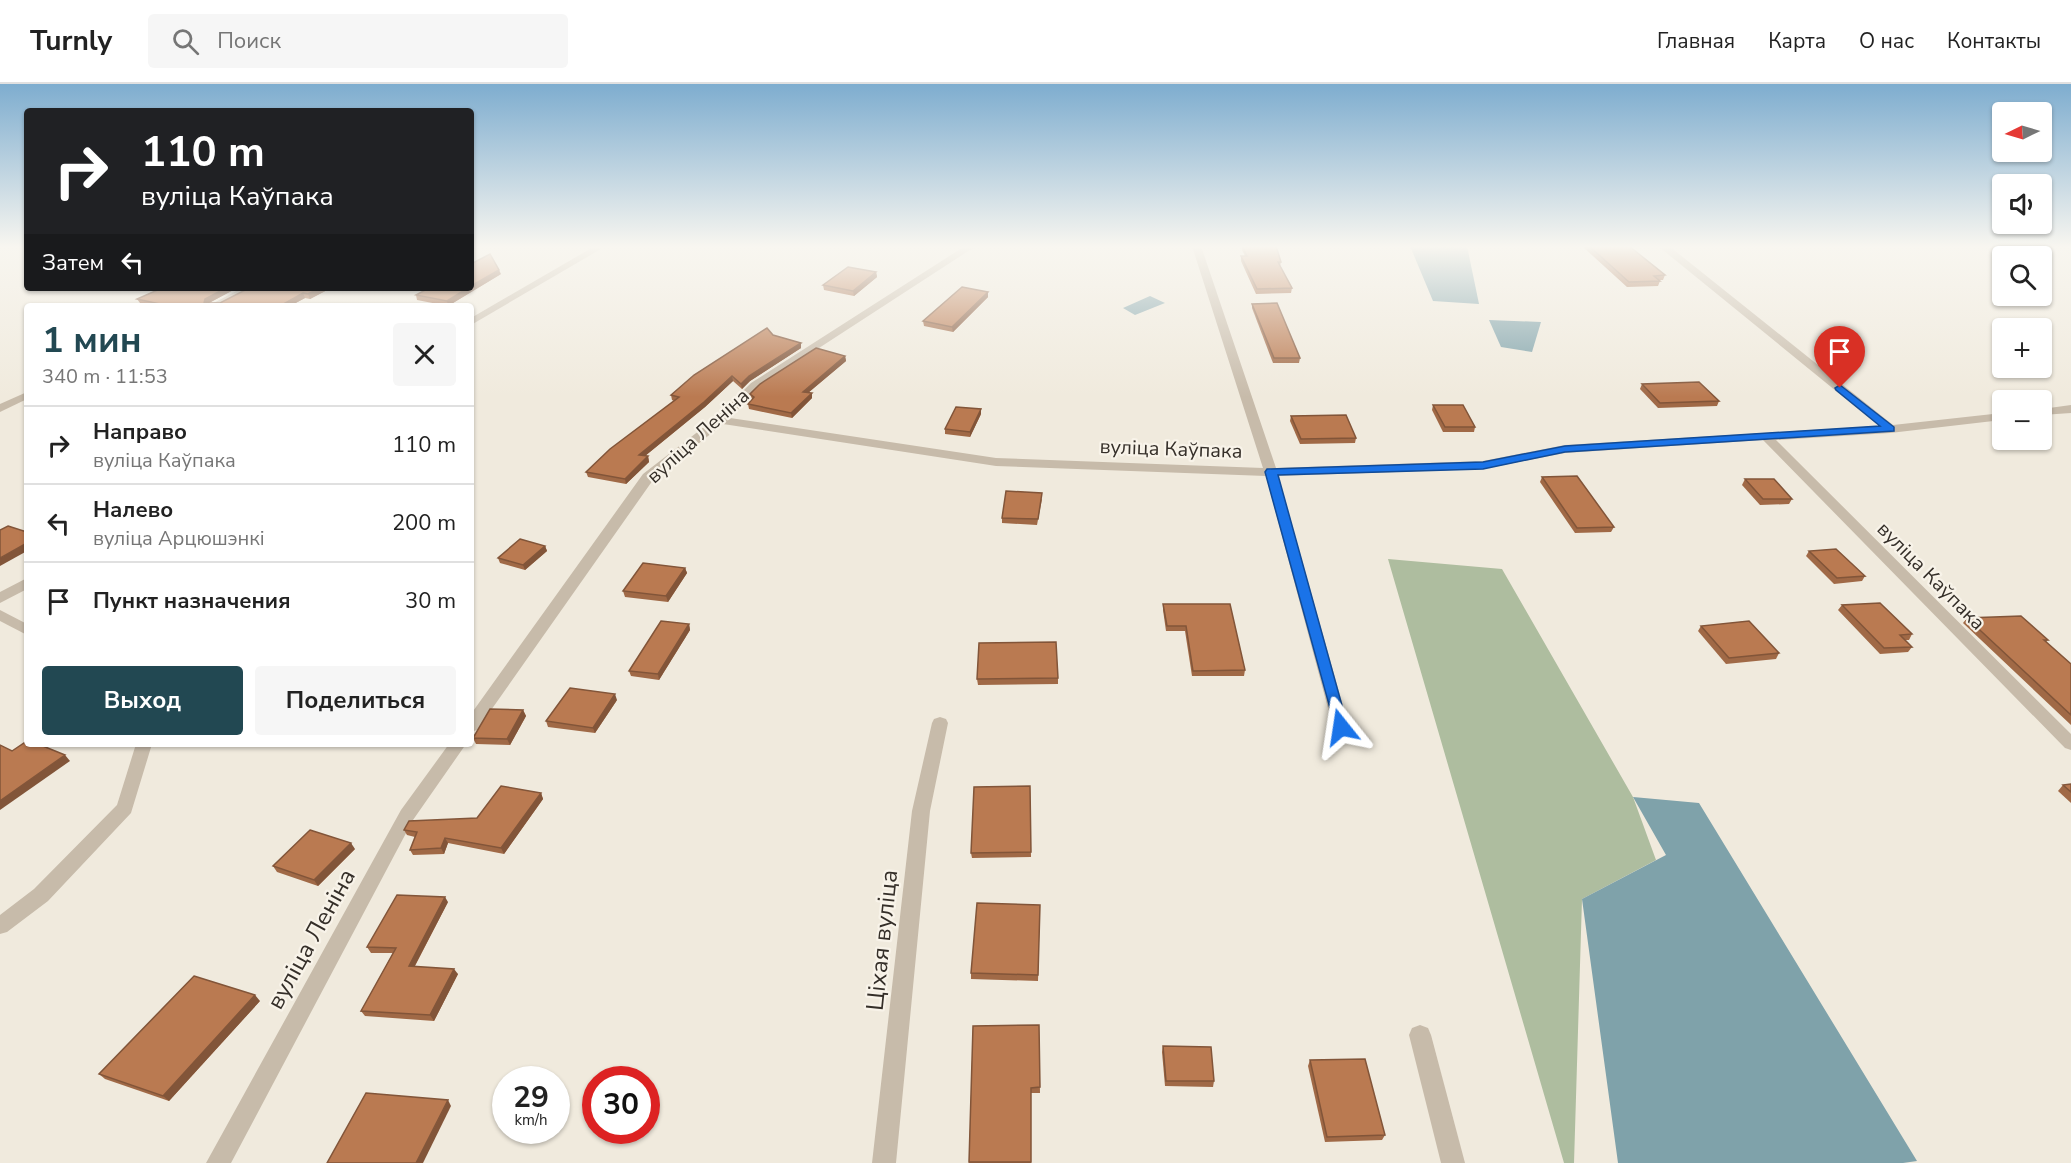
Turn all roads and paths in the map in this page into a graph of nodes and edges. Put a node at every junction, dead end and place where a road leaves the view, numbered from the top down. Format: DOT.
graph roads {
  1 [pos="233,296"];
  2 [pos="515,296"];
  3 [pos="893,296"];
  4 [pos="1213,296"];
  5 [pos="1725,296"];
  6 [pos="219,303"];
  7 [pos="474,320"];
  8 [pos="24,396"];
  9 [pos="0,408"];
  10 [pos="2071,408"];
  11 [pos="2052,411"];
  12 [pos="1992,417"];
  13 [pos="721,420"];
  14 [pos="1890,429"];
  15 [pos="1764,435"];
  16 [pos="1271,472"];
  17 [pos="24,585"];
  18 [pos="0,598"];
  19 [pos="0,615"];
  20 [pos="24,628"];
  21 [pos="474,722"];
  22 [pos="940,723"];
  23 [pos="1341,727"];
  24 [pos="2071,744"];
  25 [pos="143,747"];
  26 [pos="456,747"];
  27 [pos="0,926"];
  28 [pos="1420,1035"];
  29 [pos="218,1163"];
  30 [pos="884,1163"];
  31 [pos="1453,1163"];
  1 -- 6 [label="street"];
  2 -- 7 [label="street"];
  3 -- 13 [label="street, вуліца Леніна"];
  4 -- 16 [label="street"];
  5 -- 14 [label="street"];
  8 -- 9 [label="street"];
  10 -- 11 [label="street"];
  12 -- 14 [label="street, вуліца Каўпака"];
  13 -- 16 [label="street, вуліца Каўпака"];
  13 -- 21 [label="street, вуліца Леніна"];
  14 -- 15 [label="street, вуліца Каўпака"];
  15 -- 16 [label="street, вуліца Каўпака"];
  15 -- 24 [label="street, вуліца Каўпака"];
  16 -- 23 [label="street"];
  17 -- 18 [label="street"];
  19 -- 20 [label="street"];
  22 -- 30 [label="street, Ціхая вуліца"];
  25 -- 27 [label="street"];
  26 -- 29 [label="street, вуліца Леніна"];
  28 -- 31 [label="street"];
}
